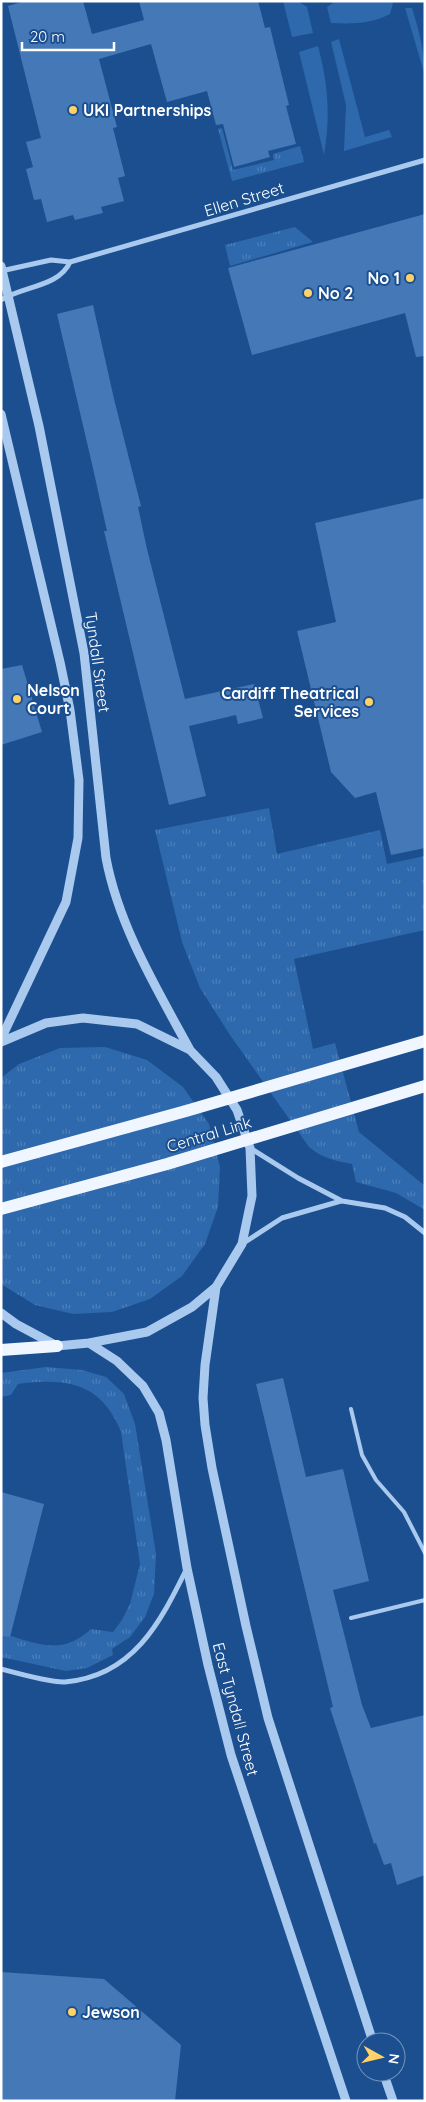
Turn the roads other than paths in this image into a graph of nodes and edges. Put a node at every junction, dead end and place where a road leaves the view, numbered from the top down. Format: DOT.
graph roads {
  1 [pos="425,160"];
  2 [pos="70,262"];
  3 [pos="2,269"];
  4 [pos="5,297"];
  5 [pos="1,414"];
  6 [pos="1,1040"];
  7 [pos="425,1042"];
  8 [pos="190,1050"];
  9 [pos="425,1086"];
  10 [pos="250,1148"];
  11 [pos="1,1162"];
  12 [pos="342,1201"];
  13 [pos="1,1209"];
  14 [pos="425,1233"];
  15 [pos="242,1244"];
  16 [pos="216,1286"];
  17 [pos="1,1313"];
  18 [pos="89,1343"];
  19 [pos="57,1346"];
  20 [pos="1,1350"];
  21 [pos="350,1409"];
  22 [pos="425,1553"];
  23 [pos="187,1568"];
  24 [pos="425,1600"];
  25 [pos="351,1618"];
  26 [pos="1,1669"];
  27 [pos="371,2032"];
  28 [pos="386,2082"];
  29 [pos="346,2101"];
  30 [pos="393,2101"];
  1 -- 2 [label="street, Ellen Street"];
  2 -- 3 [label="street, Ellen Street"];
  2 -- 4 [label="street, Ellen Street"];
  3 -- 4 [label="street, Tyndall Street"];
  4 -- 8 [label="street, Tyndall Street"];
  5 -- 6 [label="street"];
  6 -- 8 [label="street"];
  7 -- 11 [label="main road, Central Link, bridge"];
  8 -- 10 [label="street"];
  9 -- 13 [label="main road, Central Link, bridge"];
  10 -- 12 [label="street"];
  10 -- 15 [label="street"];
  12 -- 14 [label="street"];
  12 -- 15 [label="street"];
  15 -- 16 [label="street"];
  16 -- 18 [label="street"];
  16 -- 27 [label="street, East Tyndall Street"];
  17 -- 19 [label="street"];
  18 -- 19 [label="street"];
  18 -- 23 [label="street, East Tyndall Street"];
  19 -- 20 [label="main road"];
  21 -- 22 [label="lane"];
  23 -- 26 [label="street"];
  23 -- 29 [label="street, East Tyndall Street"];
  24 -- 25 [label="lane"];
  28 -- 30 [label="street"];
}
